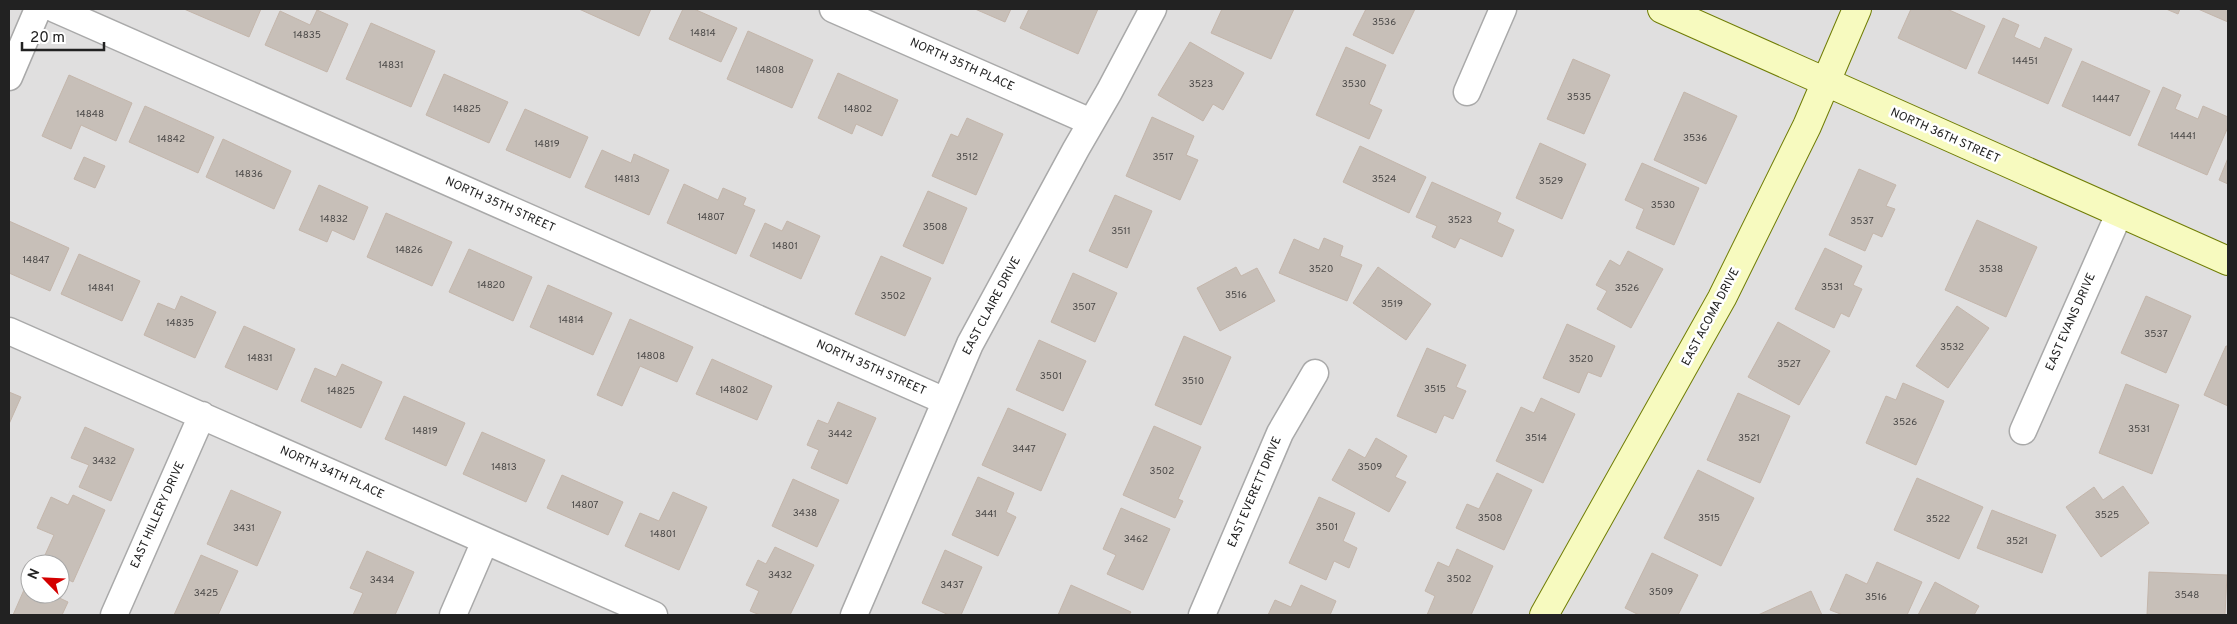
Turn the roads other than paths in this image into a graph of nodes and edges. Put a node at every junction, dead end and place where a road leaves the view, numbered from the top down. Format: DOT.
graph roads {
  1 [pos="38,9"];
  2 [pos="55,9"];
  3 [pos="832,9"];
  4 [pos="1153,9"];
  5 [pos="1503,9"];
  6 [pos="1662,9"];
  7 [pos="1857,9"];
  8 [pos="9,77"];
  9 [pos="1826,82"];
  10 [pos="1467,92"];
  11 [pos="1091,122"];
  12 [pos="2119,214"];
  13 [pos="2228,261"];
  14 [pos="9,331"];
  15 [pos="1315,373"];
  16 [pos="945,401"];
  17 [pos="202,415"];
  18 [pos="2023,431"];
  19 [pos="485,541"];
  20 [pos="114,615"];
  21 [pos="453,615"];
  22 [pos="654,615"];
  23 [pos="854,615"];
  24 [pos="1202,615"];
  25 [pos="1544,615"];
  1 -- 8 [label="street"];
  2 -- 16 [label="street, NORTH 35TH STREET"];
  3 -- 11 [label="street, NORTH 35TH PLACE"];
  4 -- 11 [label="street, EAST CLAIRE DRIVE"];
  5 -- 10 [label="street"];
  6 -- 9 [label="street, NORTH 36TH STREET"];
  7 -- 9 [label="street, EAST ACOMA DRIVE"];
  9 -- 12 [label="street, NORTH 36TH STREET"];
  9 -- 25 [label="street, EAST ACOMA DRIVE"];
  11 -- 16 [label="street, EAST CLAIRE DRIVE"];
  12 -- 13 [label="street, NORTH 36TH STREET"];
  12 -- 18 [label="street, EAST EVANS DRIVE"];
  14 -- 17 [label="street, NORTH 34TH PLACE"];
  15 -- 24 [label="street, EAST EVERETT DRIVE"];
  16 -- 23 [label="street, EAST CLAIRE DRIVE"];
  17 -- 19 [label="street, NORTH 34TH PLACE"];
  17 -- 20 [label="street, EAST HILLERY DRIVE"];
  19 -- 21 [label="street"];
  19 -- 22 [label="street, NORTH 34TH PLACE"];
}
